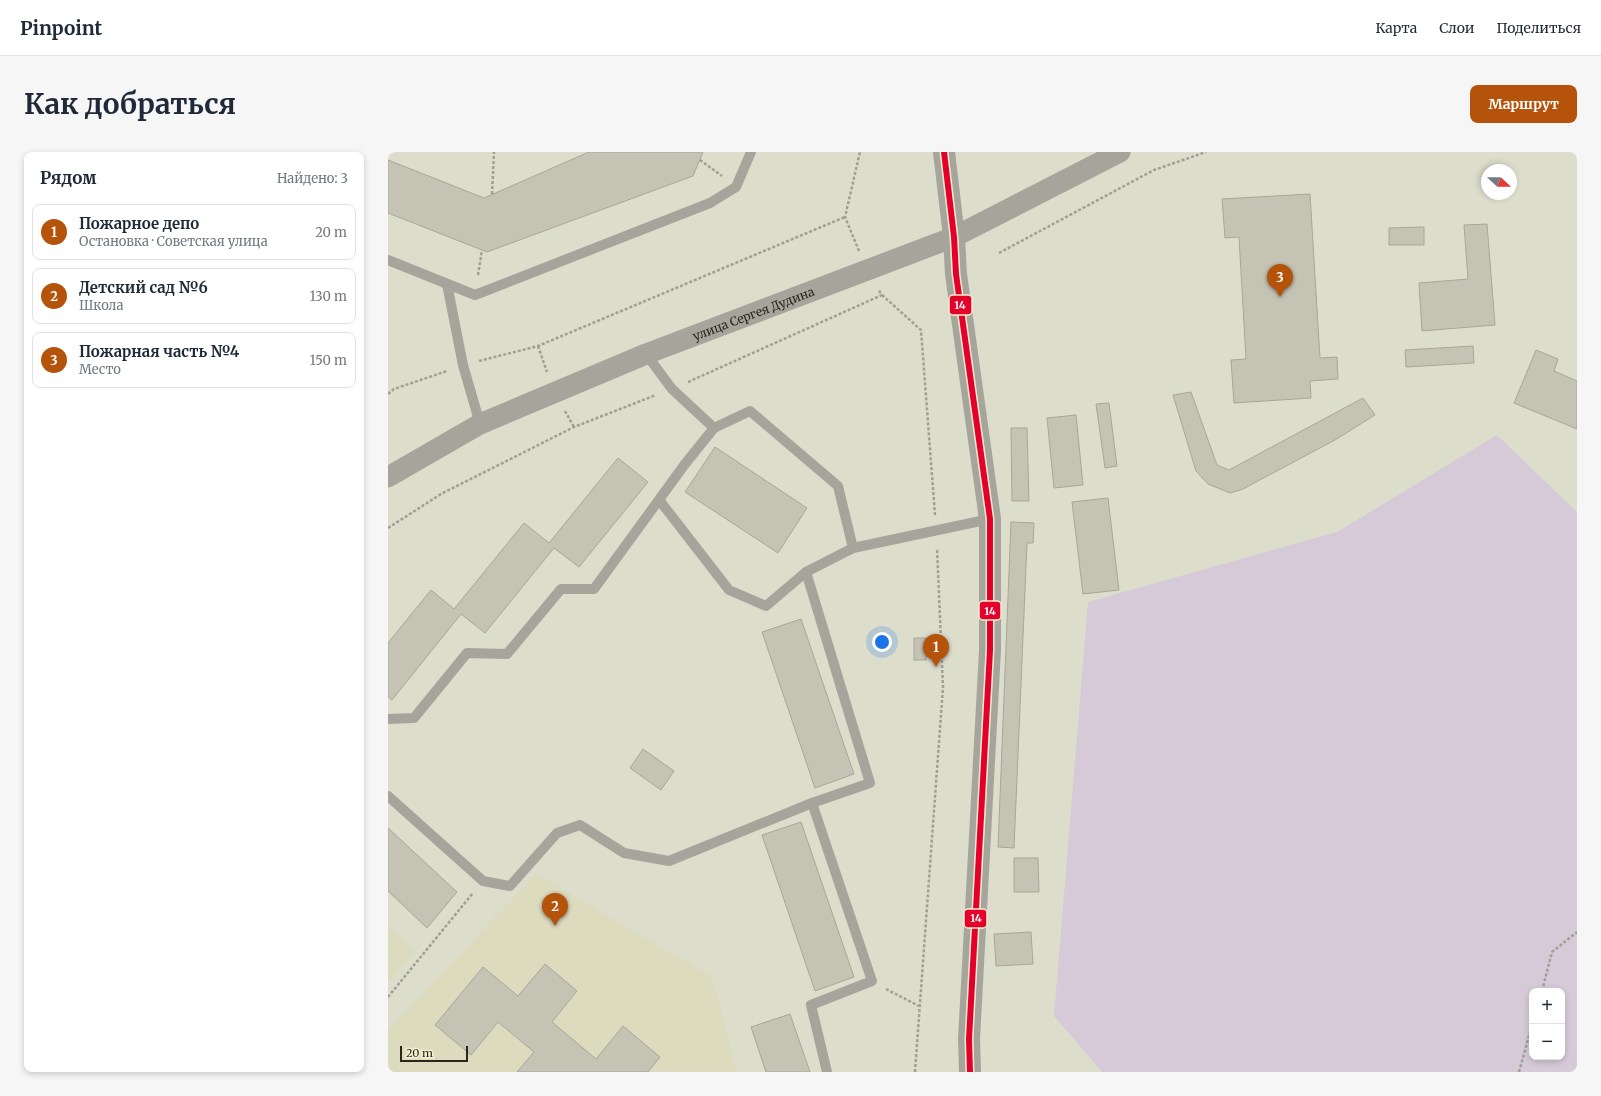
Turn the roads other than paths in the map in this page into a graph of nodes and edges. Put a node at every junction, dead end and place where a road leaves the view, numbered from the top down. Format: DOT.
graph roads {
  1 [pos="751,152"];
  2 [pos="944,152"];
  3 [pos="1120,152"];
  4 [pos="954,237"];
  5 [pos="388,260"];
  6 [pos="447,284"];
  7 [pos="646,354"];
  8 [pos="480,424"];
  9 [pos="714,428"];
  10 [pos="388,477"];
  11 [pos="660,501"];
  12 [pos="990,519"];
  13 [pos="853,548"];
  14 [pos="806,572"];
  15 [pos="388,719"];
  16 [pos="388,796"];
  17 [pos="812,803"];
  18 [pos="827,1072"];
  19 [pos="970,1072"];
  1 -- 6 [label="lane"];
  2 -- 4 [label="street"];
  3 -- 4 [label="street, улица Сергея Дудина"];
  4 -- 7 [label="street, улица Сергея Дудина"];
  4 -- 12 [label="street"];
  5 -- 6 [label="lane"];
  6 -- 8 [label="lane"];
  7 -- 8 [label="street, улица Сергея Дудина"];
  7 -- 9 [label="lane"];
  8 -- 10 [label="street, улица Сергея Дудина"];
  9 -- 11 [label="lane"];
  9 -- 13 [label="lane"];
  11 -- 14 [label="lane"];
  11 -- 15 [label="lane"];
  12 -- 13 [label="lane"];
  12 -- 19 [label="street"];
  13 -- 14 [label="lane"];
  14 -- 17 [label="lane"];
  16 -- 17 [label="lane"];
  17 -- 18 [label="lane"];
}
